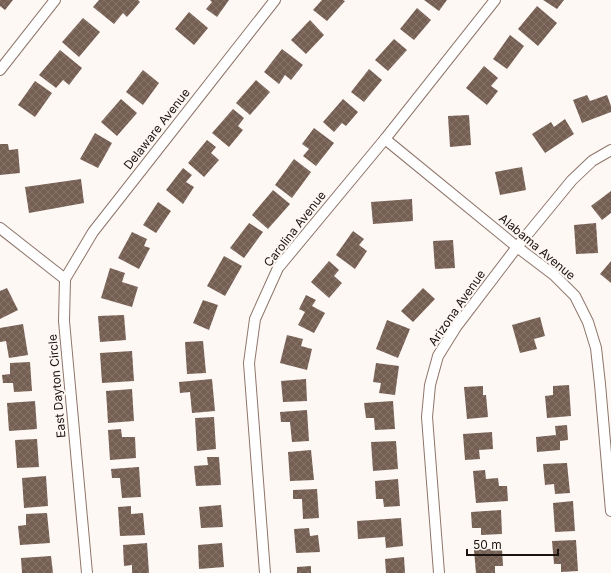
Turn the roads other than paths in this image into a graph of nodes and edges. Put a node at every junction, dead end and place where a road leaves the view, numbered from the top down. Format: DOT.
graph roads {
  1 [pos="56,0"];
  2 [pos="275,0"];
  3 [pos="495,0"];
  4 [pos="0,70"];
  5 [pos="385,139"];
  6 [pos="611,150"];
  7 [pos="0,228"];
  8 [pos="517,247"];
  9 [pos="65,279"];
  10 [pos="611,511"];
  11 [pos="87,573"];
  12 [pos="265,573"];
  13 [pos="440,573"];
  1 -- 4 [label="street"];
  2 -- 9 [label="street, Delaware Avenue"];
  3 -- 5 [label="street, Carolina Avenue"];
  5 -- 8 [label="street, Alabama Avenue"];
  5 -- 12 [label="street, Carolina Avenue"];
  6 -- 8 [label="street, Arizona Avenue"];
  7 -- 9 [label="street"];
  8 -- 10 [label="street, Alabama Avenue"];
  8 -- 13 [label="street, Arizona Avenue"];
  9 -- 11 [label="street, East Dayton Circle"];
}
